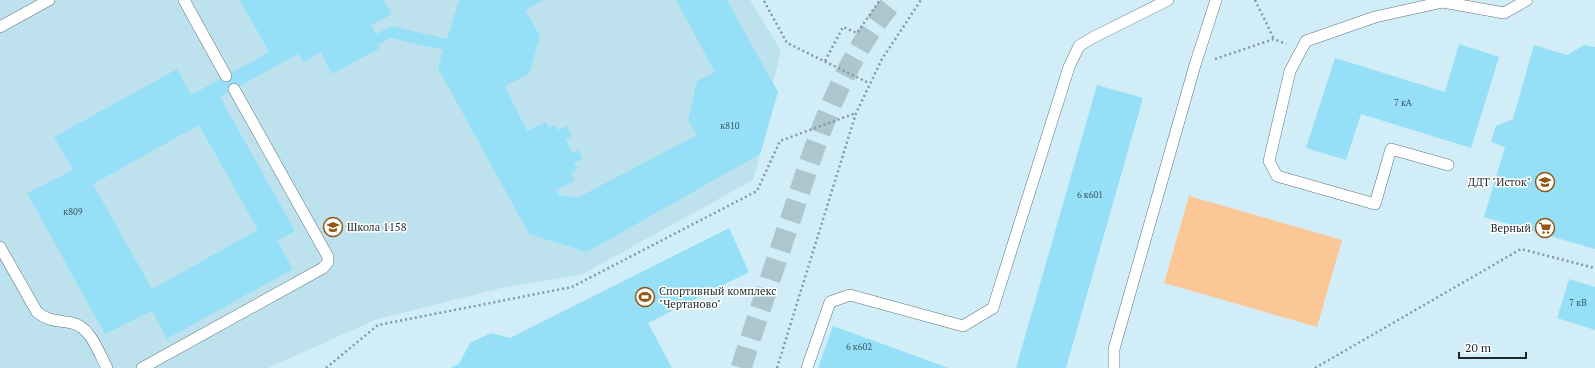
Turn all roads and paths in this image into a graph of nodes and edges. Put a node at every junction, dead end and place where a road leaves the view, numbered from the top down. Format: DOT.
graph roads {
  1 [pos="49,0"];
  2 [pos="184,0"];
  3 [pos="880,0"];
  4 [pos="921,0"];
  5 [pos="1168,0"];
  6 [pos="1216,0"];
  7 [pos="1255,0"];
  8 [pos="1528,0"];
  9 [pos="764,1"];
  10 [pos="1443,1"];
  11 [pos="0,27"];
  12 [pos="1274,39"];
  13 [pos="1301,50"];
  14 [pos="825,60"];
  15 [pos="1195,65"];
  16 [pos="226,76"];
  17 [pos="869,83"];
  18 [pos="234,89"];
  19 [pos="856,113"];
  20 [pos="1448,165"];
  21 [pos="0,247"];
  22 [pos="1595,268"];
  23 [pos="107,368"];
  24 [pos="142,368"];
  25 [pos="326,368"];
  26 [pos="777,368"];
  27 [pos="807,368"];
  28 [pos="1114,368"];
  29 [pos="1315,368"];
  1 -- 11 [label="lane"];
  2 -- 16 [label="lane"];
  3 -- 14 [label="path"];
  4 -- 17 [label="path"];
  5 -- 27 [label="lane"];
  6 -- 15 [label="lane"];
  7 -- 12 [label="path"];
  8 -- 10 [label="lane"];
  9 -- 14 [label="path"];
  10 -- 13 [label="lane"];
  12 -- 13 [label="path"];
  12 -- 15 [label="path"];
  13 -- 20 [label="lane"];
  14 -- 17 [label="path"];
  15 -- 28 [label="lane"];
  17 -- 19 [label="path"];
  18 -- 24 [label="lane"];
  19 -- 25 [label="path"];
  19 -- 26 [label="path"];
  21 -- 23 [label="lane"];
  22 -- 29 [label="path"];
}
